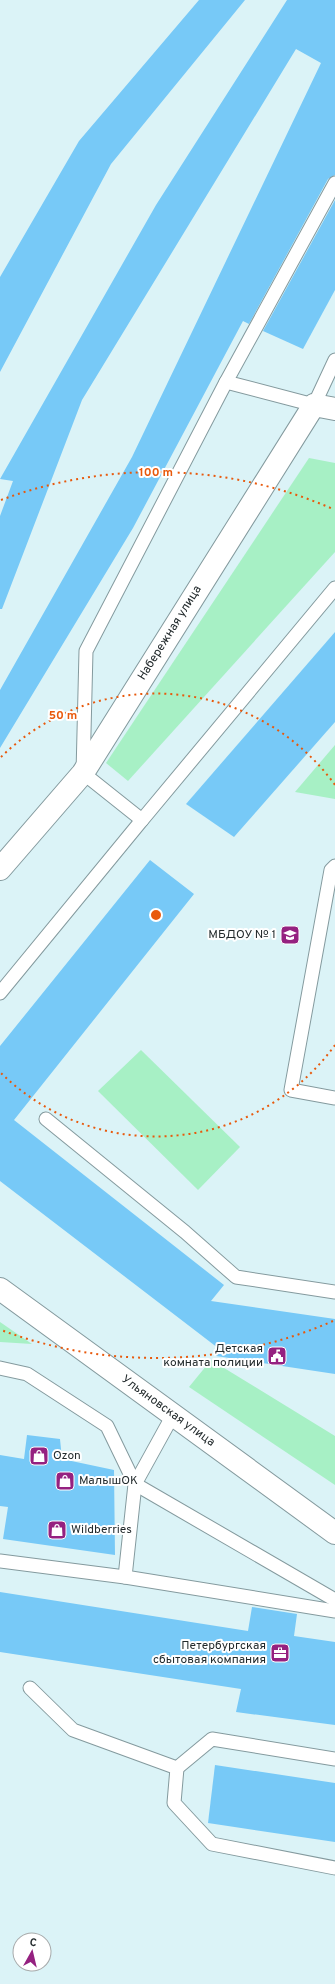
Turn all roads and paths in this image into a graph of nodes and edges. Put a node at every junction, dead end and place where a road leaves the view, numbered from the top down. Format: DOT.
graph roads {
  1 [pos="335,183"];
  2 [pos="335,360"];
  3 [pos="226,382"];
  4 [pos="314,405"];
  5 [pos="335,409"];
  6 [pos="335,588"];
  7 [pos="83,773"];
  8 [pos="142,820"];
  9 [pos="335,866"];
  10 [pos="0,869"];
  11 [pos="0,993"];
  12 [pos="335,1098"];
  13 [pos="46,1120"];
  14 [pos="0,1289"];
  15 [pos="335,1292"];
  16 [pos="0,1368"];
  17 [pos="173,1415"];
  18 [pos="135,1484"];
  19 [pos="335,1533"];
  20 [pos="0,1562"];
  21 [pos="125,1577"];
  22 [pos="335,1600"];
  23 [pos="335,1611"];
  24 [pos="30,1688"];
  25 [pos="335,1759"];
  26 [pos="177,1768"];
  27 [pos="335,1868"];
  1 -- 3 [label="lane"];
  2 -- 4 [label="lane"];
  3 -- 4 [label="lane"];
  3 -- 7 [label="lane"];
  4 -- 5 [label="street"];
  4 -- 7 [label="street, Набережная улица"];
  6 -- 8 [label="lane"];
  7 -- 8 [label="lane"];
  7 -- 10 [label="street, Набережная улица"];
  8 -- 11 [label="lane"];
  9 -- 12 [label="lane"];
  13 -- 15 [label="lane"];
  14 -- 17 [label="street, Ульяновская улица"];
  16 -- 18 [label="lane"];
  17 -- 18 [label="lane"];
  17 -- 19 [label="street, Ульяновская улица"];
  18 -- 21 [label="lane"];
  18 -- 22 [label="lane"];
  20 -- 21 [label="lane"];
  21 -- 23 [label="lane"];
  24 -- 26 [label="lane"];
  25 -- 26 [label="lane"];
  26 -- 27 [label="lane"];
}
